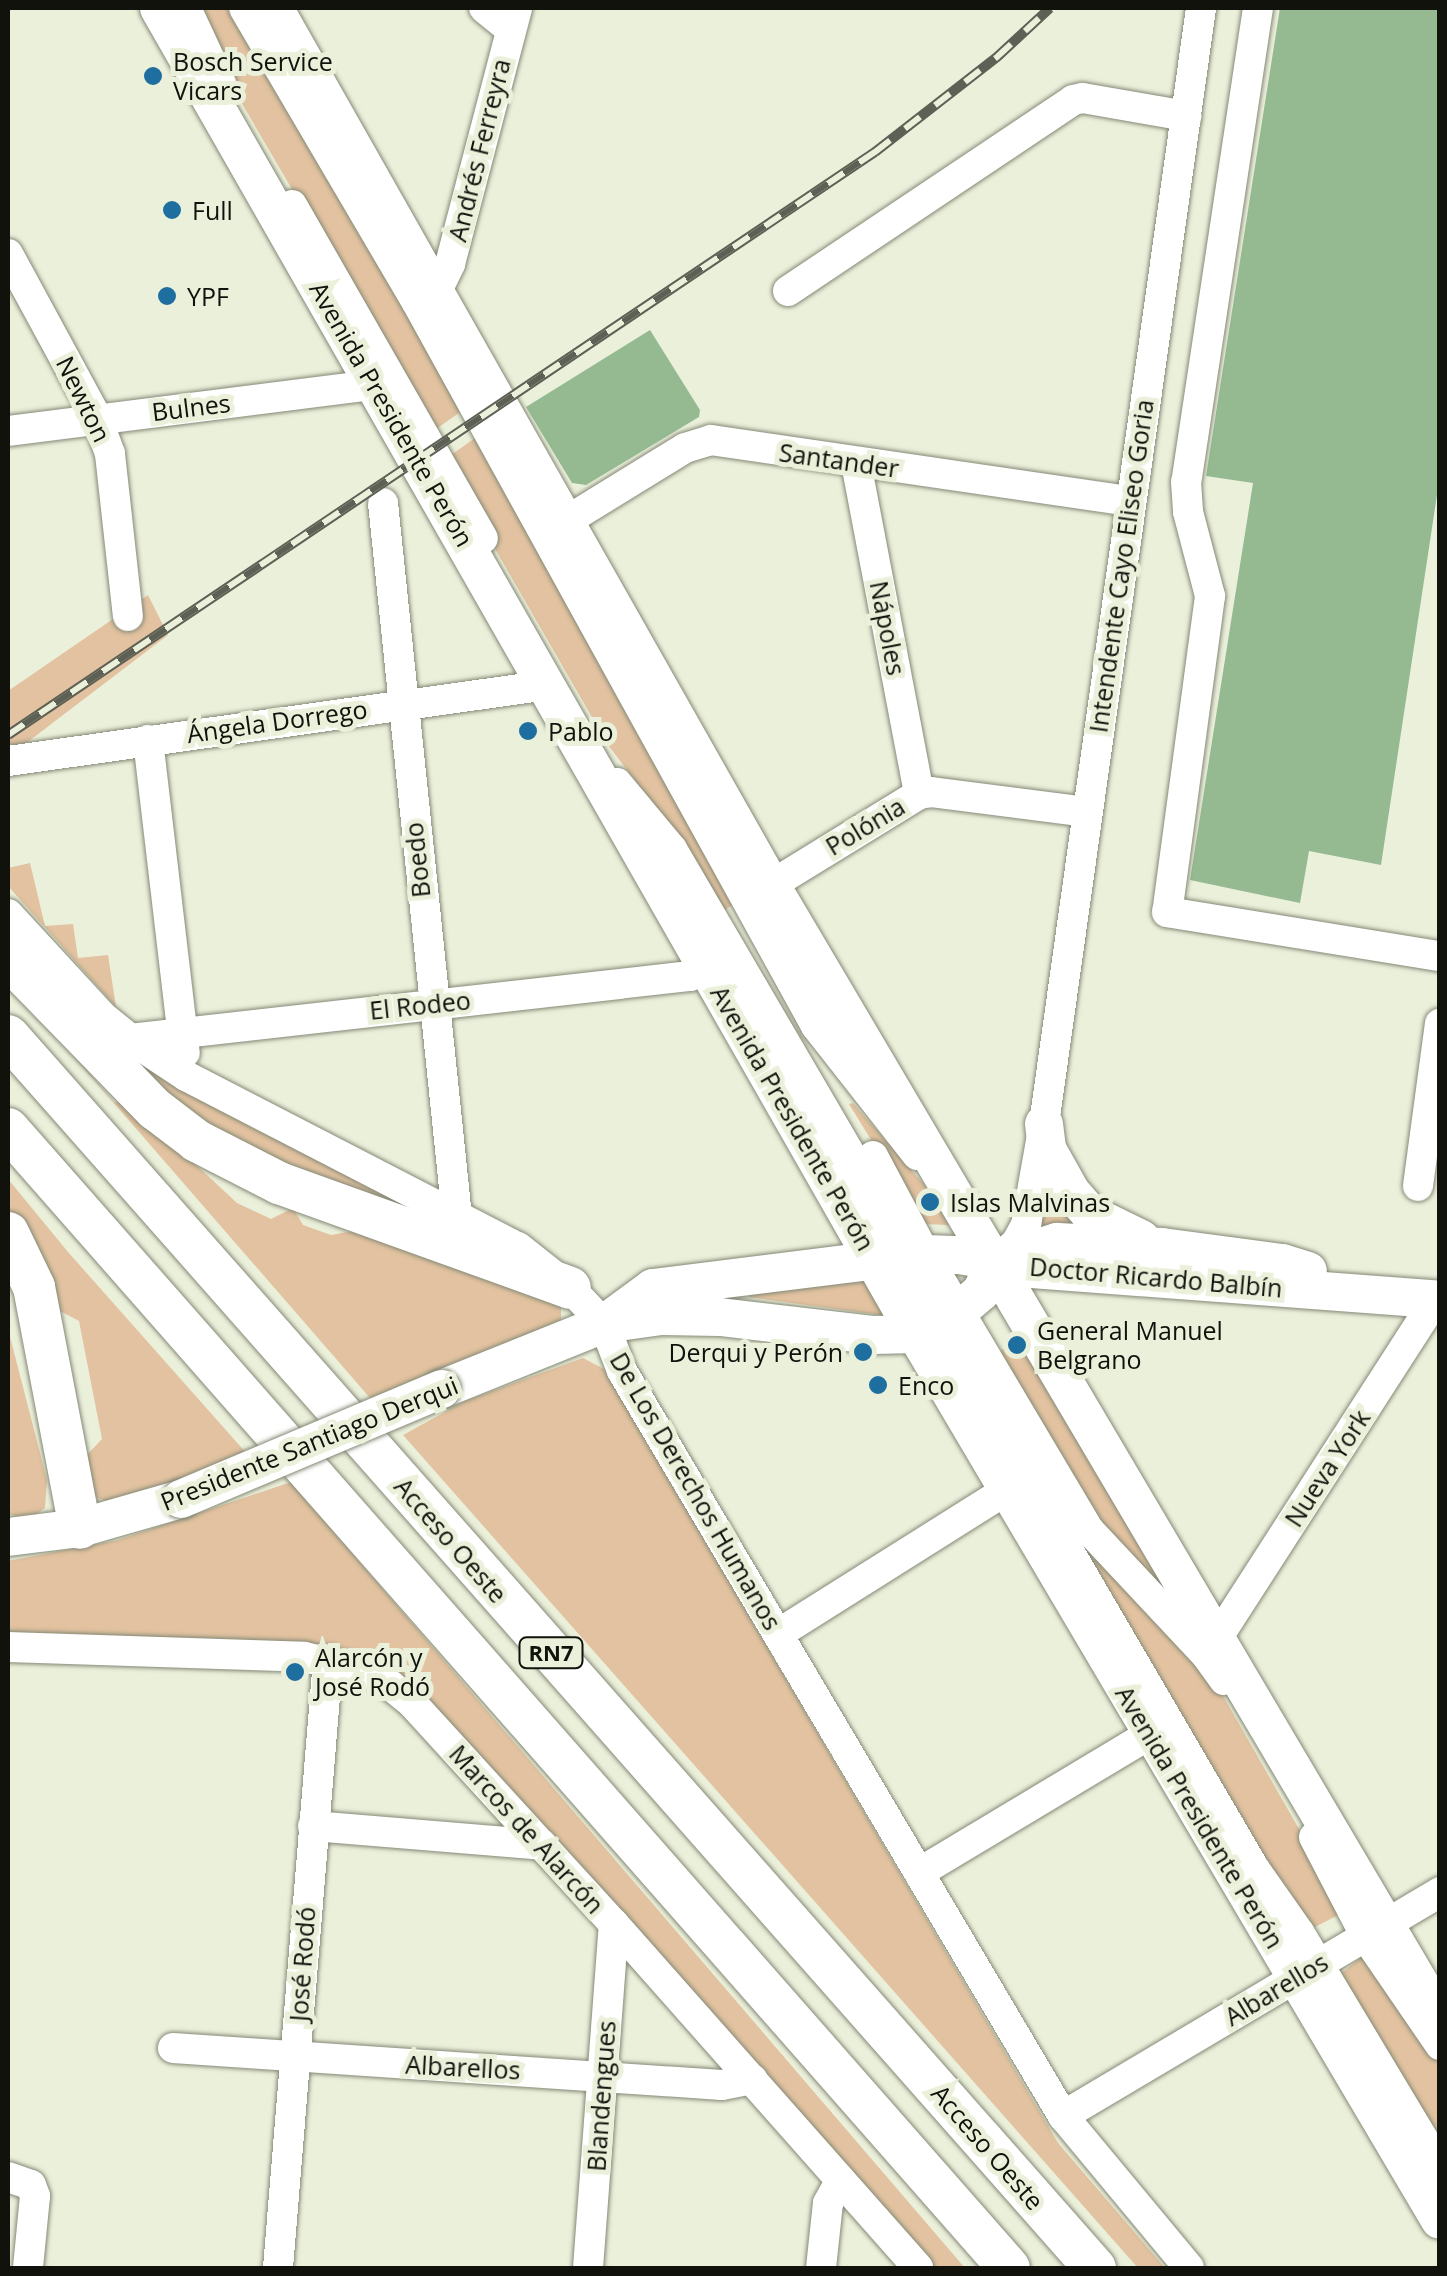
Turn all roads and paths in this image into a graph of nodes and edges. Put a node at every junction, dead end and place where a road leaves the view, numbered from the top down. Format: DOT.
graph roads {
  1 [pos="159,8"];
  2 [pos="186,8"];
  3 [pos="244,8"];
  4 [pos="274,8"];
  5 [pos="484,8"];
  6 [pos="1202,8"];
  7 [pos="1258,8"];
  8 [pos="514,18"];
  9 [pos="1186,116"];
  10 [pos="8,254"];
  11 [pos="436,290"];
  12 [pos="788,292"];
  13 [pos="374,384"];
  14 [pos="97,418"];
  15 [pos="8,431"];
  16 [pos="856,463"];
  17 [pos="1130,501"];
  18 [pos="383,502"];
  19 [pos="568,520"];
  20 [pos="128,616"];
  21 [pos="548,685"];
  22 [pos="400,703"];
  23 [pos="148,740"];
  24 [pos="8,760"];
  25 [pos="919,794"];
  26 [pos="1086,812"];
  27 [pos="760,892"];
  28 [pos="8,914"];
  29 [pos="712,950"];
  30 [pos="1440,956"];
  31 [pos="8,958"];
  32 [pos="432,1003"];
  33 [pos="1440,1023"];
  34 [pos="816,1026"];
  35 [pos="183,1032"];
  36 [pos="8,1036"];
  37 [pos="130,1039"];
  38 [pos="186,1076"];
  39 [pos="1044,1124"];
  40 [pos="8,1129"];
  41 [pos="1418,1186"];
  42 [pos="956,1201"];
  43 [pos="458,1217"];
  44 [pos="8,1234"];
  45 [pos="1162,1247"];
  46 [pos="899,1257"];
  47 [pos="996,1261"];
  48 [pos="570,1288"];
  49 [pos="1391,1296"];
  50 [pos="1438,1300"];
  51 [pos="604,1324"];
  52 [pos="937,1324"];
  53 [pos="1007,1490"];
  54 [pos="80,1528"];
  55 [pos="8,1537"];
  56 [pos="778,1634"];
  57 [pos="1218,1637"];
  58 [pos="8,1647"];
  59 [pos="328,1660"];
  60 [pos="1150,1734"];
  61 [pos="497,1796"];
  62 [pos="312,1826"];
  63 [pos="472,1840"];
  64 [pos="542,1845"];
  65 [pos="922,1871"];
  66 [pos="1440,1892"];
  67 [pos="614,1924"];
  68 [pos="1376,1931"];
  69 [pos="1307,1972"];
  70 [pos="1440,2018"];
  71 [pos="1440,2045"];
  72 [pos="174,2048"];
  73 [pos="294,2057"];
  74 [pos="604,2075"];
  75 [pos="752,2079"];
  76 [pos="1063,2116"];
  77 [pos="1440,2167"];
  78 [pos="8,2177"];
  79 [pos="841,2180"];
  80 [pos="1440,2220"];
  81 [pos="28,2268"];
  82 [pos="278,2268"];
  83 [pos="588,2268"];
  84 [pos="821,2268"];
  85 [pos="918,2268"];
  86 [pos="1009,2268"];
  87 [pos="1095,2268"];
  88 [pos="1189,2268"];
  1 -- 13 [label="main road, Avenida Presidente Perón"];
  2 -- 29 [label="street"];
  3 -- 27 [label="street"];
  4 -- 11 [label="main road"];
  5 -- 8 [label="street"];
  6 -- 9 [label="street, Intendente Cayo Eliseo Goria"];
  7 -- 30 [label="street"];
  8 -- 11 [label="street, Andrés Ferreyra"];
  9 -- 12 [label="street"];
  9 -- 17 [label="street, Intendente Cayo Eliseo Goria"];
  10 -- 14 [label="street, Newton"];
  11 -- 19 [label="main road"];
  13 -- 14 [label="street, Bulnes"];
  13 -- 21 [label="main road, Avenida Presidente Perón"];
  14 -- 15 [label="street, Bulnes"];
  14 -- 20 [label="street, Newton"];
  16 -- 17 [label="street, Santander"];
  16 -- 19 [label="street, Santander"];
  16 -- 25 [label="street, Nápoles"];
  17 -- 26 [label="street, Intendente Cayo Eliseo Goria"];
  18 -- 22 [label="street, Boedo"];
  19 -- 27 [label="main road"];
  21 -- 22 [label="street, Ángela Dorrego"];
  21 -- 29 [label="main road, Avenida Presidente Perón"];
  22 -- 23 [label="street, Ángela Dorrego"];
  22 -- 32 [label="street, Boedo"];
  23 -- 24 [label="street, Ángela Dorrego"];
  23 -- 35 [label="street"];
  25 -- 26 [label="street, Polónia"];
  25 -- 27 [label="street, Polónia"];
  26 -- 39 [label="street, Intendente Cayo Eliseo Goria"];
  27 -- 29 [label="street, Polónia"];
  27 -- 34 [label="street"];
  27 -- 42 [label="main road"];
  28 -- 37 [label="street, De Los Derechos Humanos"];
  29 -- 32 [label="street, El Rodeo"];
  29 -- 46 [label="main road, Avenida Presidente Perón"];
  31 -- 48 [label="highway"];
  32 -- 35 [label="street, El Rodeo"];
  32 -- 43 [label="street, Boedo"];
  33 -- 41 [label="street"];
  34 -- 42 [label="street"];
  34 -- 46 [label="street"];
  35 -- 37 [label="street, El Rodeo"];
  35 -- 38 [label="street"];
  36 -- 87 [label="highway, Acceso Oeste / RN7"];
  37 -- 38 [label="street, De Los Derechos Humanos"];
  38 -- 43 [label="street, De Los Derechos Humanos"];
  39 -- 45 [label="main road"];
  39 -- 47 [label="street, Intendente Cayo Eliseo Goria"];
  40 -- 86 [label="highway, RN7"];
  42 -- 47 [label="main road"];
  43 -- 48 [label="street, De Los Derechos Humanos"];
  44 -- 54 [label="highway"];
  45 -- 47 [label="main road"];
  45 -- 49 [label="main road"];
  46 -- 47 [label="main road, Doctor Ricardo Balbín"];
  46 -- 51 [label="main road, Presidente Santiago Derqui"];
  46 -- 52 [label="main road, Avenida Presidente Perón"];
  46 -- 52 [label="street"];
  47 -- 49 [label="main road, Doctor Ricardo Balbín"];
  47 -- 52 [label="main road"];
  47 -- 57 [label="main road"];
  48 -- 51 [label="street, De Los Derechos Humanos"];
  49 -- 50 [label="main road, Doctor Ricardo Balbín"];
  50 -- 57 [label="street, Nueva York"];
  51 -- 52 [label="main road, Presidente Santiago Derqui"];
  51 -- 54 [label="main road, Presidente Santiago Derqui, bridge"];
  51 -- 56 [label="street, De Los Derechos Humanos"];
  52 -- 53 [label="main road, Avenida Presidente Perón"];
  52 -- 68 [label="street"];
  52 -- 69 [label="street"];
  53 -- 56 [label="street"];
  53 -- 60 [label="main road, Avenida Presidente Perón"];
  54 -- 55 [label="main road, Presidente Santiago Derqui"];
  56 -- 65 [label="street, De Los Derechos Humanos"];
  57 -- 68 [label="main road"];
  58 -- 59 [label="street, Marcos de Alarcón"];
  59 -- 61 [label="street, Marcos de Alarcón"];
  59 -- 62 [label="street, José Rodó"];
  60 -- 65 [label="street"];
  60 -- 69 [label="main road, Avenida Presidente Perón"];
  61 -- 63 [label="street"];
  61 -- 64 [label="street, Marcos de Alarcón"];
  62 -- 63 [label="street"];
  62 -- 73 [label="street, José Rodó"];
  63 -- 64 [label="street"];
  64 -- 67 [label="street, Marcos de Alarcón"];
  65 -- 76 [label="street, De Los Derechos Humanos"];
  66 -- 68 [label="street, Albarellos"];
  67 -- 74 [label="street, Blandengues"];
  67 -- 75 [label="street, Marcos de Alarcón"];
  68 -- 69 [label="street, Albarellos"];
  68 -- 70 [label="main road"];
  68 -- 71 [label="street"];
  69 -- 76 [label="street, Albarellos"];
  69 -- 77 [label="street"];
  69 -- 80 [label="main road, Avenida Presidente Perón"];
  72 -- 73 [label="street, Albarellos"];
  73 -- 74 [label="street, Albarellos"];
  73 -- 82 [label="street, José Rodó"];
  74 -- 75 [label="street, Albarellos"];
  74 -- 83 [label="street, Blandengues"];
  75 -- 79 [label="street, Marcos de Alarcón"];
  76 -- 88 [label="street, De Los Derechos Humanos"];
  78 -- 81 [label="street"];
  79 -- 84 [label="street"];
  79 -- 85 [label="street, Marcos de Alarcón"];
}
